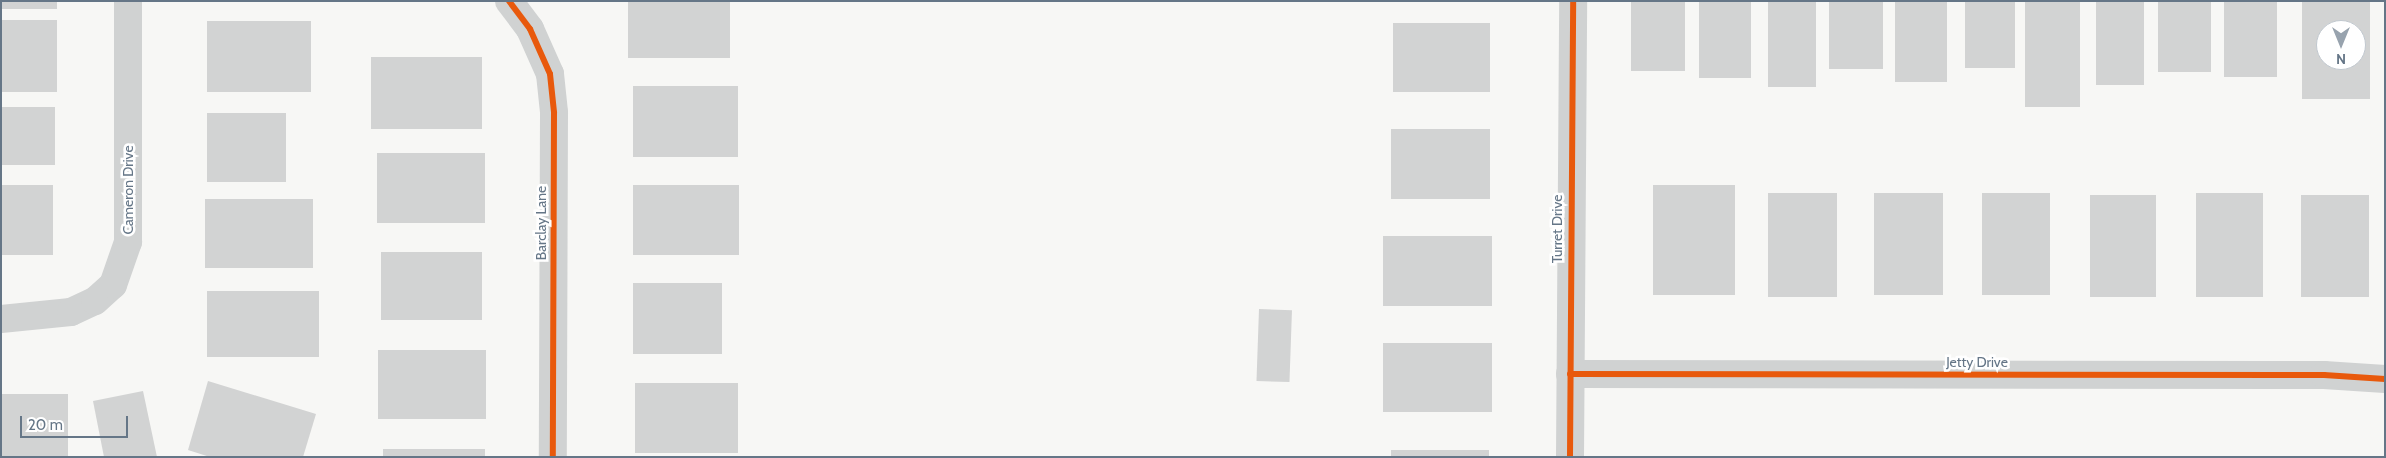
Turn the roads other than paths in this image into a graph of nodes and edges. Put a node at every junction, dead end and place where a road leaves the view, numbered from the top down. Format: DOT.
graph roads {
  1 [pos="128,1"];
  2 [pos="508,1"];
  3 [pos="1573,1"];
  4 [pos="1,318"];
  5 [pos="1570,374"];
  6 [pos="2385,379"];
  7 [pos="553,457"];
  8 [pos="1570,457"];
  1 -- 4 [label="street, Cameron Drive"];
  2 -- 7 [label="street, Barclay Lane"];
  3 -- 5 [label="street, Turret Drive"];
  5 -- 6 [label="street, Jetty Drive"];
  5 -- 8 [label="street, Turret Drive"];
}
